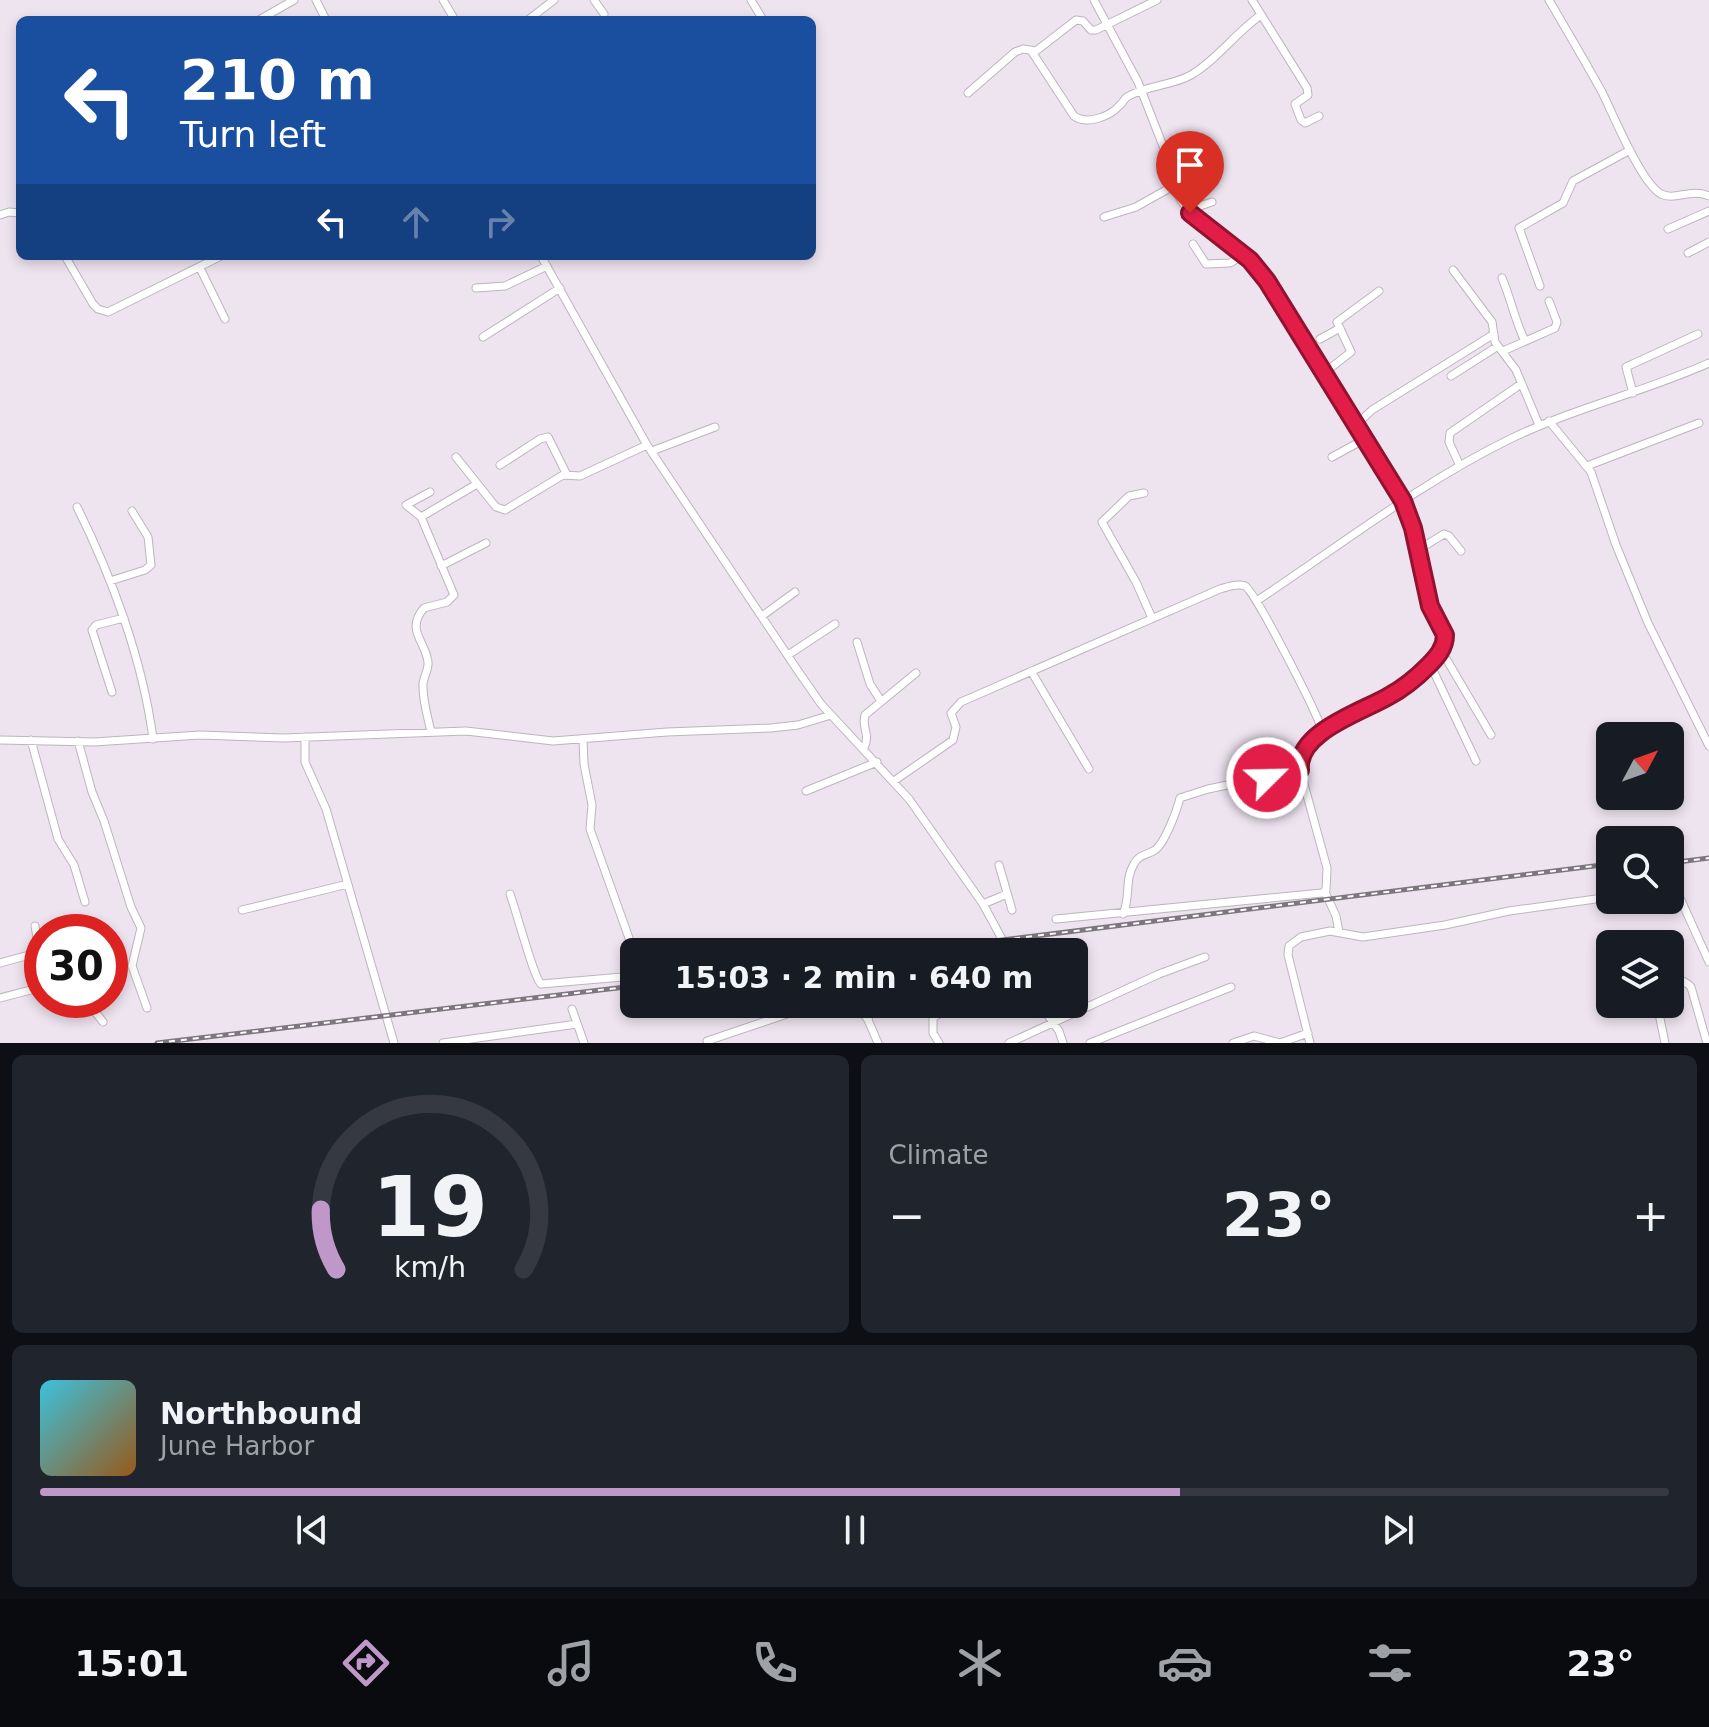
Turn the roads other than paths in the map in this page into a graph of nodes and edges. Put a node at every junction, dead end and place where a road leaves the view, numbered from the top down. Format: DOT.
graph roads {
  1 [pos="294,0"];
  2 [pos="554,0"];
  3 [pos="594,0"];
  4 [pos="1094,0"];
  5 [pos="1157,0"];
  6 [pos="1252,0"];
  7 [pos="1549,0"];
  8 [pos="604,14"];
  9 [pos="1261,15"];
  10 [pos="266,16"];
  11 [pos="533,16"];
  12 [pos="1108,22"];
  13 [pos="1032,52"];
  14 [pos="1141,91"];
  15 [pos="968,93"];
  16 [pos="1319,116"];
  17 [pos="1630,150"];
  18 [pos="1175,185"];
  19 [pos="1709,196"];
  20 [pos="1212,202"];
  21 [pos="1188,210"];
  22 [pos="1709,211"];
  23 [pos="1104,217"];
  24 [pos="1668,229"];
  25 [pos="1709,242"];
  26 [pos="1193,244"];
  27 [pos="1688,253"];
  28 [pos="1243,255"];
  29 [pos="67,260"];
  30 [pos="214,260"];
  31 [pos="543,260"];
  32 [pos="547,266"];
  33 [pos="200,268"];
  34 [pos="1453,270"];
  35 [pos="1502,278"];
  36 [pos="1540,286"];
  37 [pos="476,288"];
  38 [pos="560,288"];
  39 [pos="1379,291"];
  40 [pos="1549,301"];
  41 [pos="225,319"];
  42 [pos="1340,328"];
  43 [pos="1494,334"];
  44 [pos="1698,334"];
  45 [pos="483,337"];
  46 [pos="1320,339"];
  47 [pos="1525,341"];
  48 [pos="1501,348"];
  49 [pos="1709,363"];
  50 [pos="1324,373"];
  51 [pos="1451,376"];
  52 [pos="1521,384"];
  53 [pos="1633,393"];
  54 [pos="1549,421"];
  55 [pos="1699,423"];
  56 [pos="1356,425"];
  57 [pos="1539,425"];
  58 [pos="715,427"];
  59 [pos="1365,439"];
  60 [pos="650,448"];
  61 [pos="456,457"];
  62 [pos="1332,457"];
  63 [pos="500,465"];
  64 [pos="1460,466"];
  65 [pos="1587,466"];
  66 [pos="567,475"];
  67 [pos="477,484"];
  68 [pos="430,492"];
  69 [pos="1144,493"];
  70 [pos="1403,501"];
  71 [pos="77,507"];
  72 [pos="132,511"];
  73 [pos="421,517"];
  74 [pos="486,543"];
  75 [pos="1418,550"];
  76 [pos="1461,551"];
  77 [pos="441,566"];
  78 [pos="110,581"];
  79 [pos="795,592"];
  80 [pos="1258,600"];
  81 [pos="762,616"];
  82 [pos="124,618"];
  83 [pos="1152,618"];
  84 [pos="835,624"];
  85 [pos="857,642"];
  86 [pos="1441,650"];
  87 [pos="788,655"];
  88 [pos="1430,664"];
  89 [pos="1031,671"];
  90 [pos="916,673"];
  91 [pos="112,692"];
  92 [pos="881,701"];
  93 [pos="831,715"];
  94 [pos="1322,730"];
  95 [pos="431,732"];
  96 [pos="1491,735"];
  97 [pos="305,737"];
  98 [pos="153,739"];
  99 [pos="583,739"];
  100 [pos="0,740"];
  101 [pos="31,740"];
  102 [pos="78,741"];
  103 [pos="1709,746"];
  104 [pos="864,748"];
  105 [pos="1476,761"];
  106 [pos="877,762"];
  107 [pos="1089,769"];
  108 [pos="1300,770"];
  109 [pos="894,781"];
  110 [pos="806,791"];
  111 [pos="999,865"];
  112 [pos="348,884"];
  113 [pos="1325,892"];
  114 [pos="510,894"];
  115 [pos="1007,894"];
  116 [pos="1596,899"];
  117 [pos="85,902"];
  118 [pos="983,904"];
  119 [pos="1684,907"];
  120 [pos="242,910"];
  121 [pos="1012,910"];
  122 [pos="1123,914"];
  123 [pos="1056,919"];
  124 [pos="1339,932"];
  125 [pos="629,938"];
  126 [pos="1001,938"];
  127 [pos="24,957"];
  128 [pos="1205,957"];
  129 [pos="1709,962"];
  130 [pos="0,963"];
  131 [pos="620,977"];
  132 [pos="1684,982"];
  133 [pos="1231,987"];
  134 [pos="24,992"];
  135 [pos="0,998"];
  136 [pos="147,1008"];
  137 [pos="572,1009"];
  138 [pos="100,1018"];
  139 [pos="775,1018"];
  140 [pos="933,1018"];
  141 [pos="1050,1018"];
  142 [pos="1660,1018"];
  143 [pos="868,1020"];
  144 [pos="103,1022"];
  145 [pos="1053,1023"];
  146 [pos="577,1024"];
  147 [pos="1308,1033"];
  148 [pos="707,1041"];
  149 [pos="394,1043"];
  150 [pos="443,1043"];
  151 [pos="584,1043"];
  152 [pos="878,1043"];
  153 [pos="939,1043"];
  154 [pos="1009,1043"];
  155 [pos="1063,1043"];
  156 [pos="1090,1043"];
  157 [pos="1233,1043"];
  158 [pos="1310,1043"];
  159 [pos="1665,1043"];
  160 [pos="1707,1043"];
  1 -- 10 [label="street"];
  2 -- 11 [label="street"];
  3 -- 8 [label="street"];
  4 -- 12 [label="street"];
  5 -- 12 [label="street"];
  6 -- 9 [label="street"];
  7 -- 17 [label="street"];
  9 -- 14 [label="street"];
  9 -- 16 [label="street"];
  12 -- 13 [label="street"];
  12 -- 14 [label="street"];
  13 -- 14 [label="street"];
  13 -- 15 [label="street"];
  14 -- 18 [label="street"];
  17 -- 19 [label="street"];
  17 -- 36 [label="street"];
  18 -- 21 [label="street"];
  18 -- 23 [label="street"];
  20 -- 21 [label="street"];
  21 -- 28 [label="street"];
  22 -- 24 [label="street"];
  25 -- 27 [label="street"];
  26 -- 28 [label="street"];
  28 -- 50 [label="street"];
  29 -- 33 [label="street"];
  30 -- 33 [label="street"];
  31 -- 32 [label="street"];
  32 -- 37 [label="street"];
  32 -- 38 [label="street"];
  33 -- 41 [label="street"];
  34 -- 43 [label="street"];
  35 -- 47 [label="street"];
  38 -- 45 [label="street"];
  38 -- 60 [label="street"];
  39 -- 42 [label="street"];
  40 -- 47 [label="street"];
  42 -- 46 [label="street"];
  42 -- 50 [label="street"];
  43 -- 48 [label="street"];
  43 -- 56 [label="street"];
  44 -- 53 [label="street"];
  47 -- 48 [label="street"];
  48 -- 51 [label="street"];
  48 -- 52 [label="street"];
  49 -- 53 [label="street"];
  50 -- 56 [label="street"];
  52 -- 57 [label="street"];
  52 -- 64 [label="street"];
  53 -- 54 [label="street"];
  54 -- 57 [label="street"];
  54 -- 65 [label="street"];
  55 -- 65 [label="street"];
  56 -- 59 [label="street"];
  57 -- 64 [label="street"];
  58 -- 60 [label="street"];
  59 -- 62 [label="street"];
  59 -- 70 [label="street"];
  60 -- 66 [label="street"];
  60 -- 81 [label="street"];
  61 -- 67 [label="street"];
  63 -- 66 [label="street"];
  64 -- 70 [label="street"];
  65 -- 103 [label="street"];
  66 -- 67 [label="street"];
  67 -- 73 [label="street"];
  68 -- 73 [label="street"];
  69 -- 83 [label="street"];
  70 -- 75 [label="street"];
  70 -- 80 [label="street"];
  71 -- 78 [label="street"];
  72 -- 78 [label="street"];
  73 -- 77 [label="street"];
  74 -- 77 [label="street"];
  75 -- 76 [label="street"];
  75 -- 86 [label="street"];
  77 -- 95 [label="street"];
  78 -- 82 [label="street"];
  79 -- 81 [label="street"];
  80 -- 83 [label="street"];
  80 -- 94 [label="street"];
  81 -- 87 [label="street"];
  82 -- 91 [label="street"];
  82 -- 98 [label="street"];
  83 -- 89 [label="street"];
  84 -- 87 [label="street"];
  85 -- 92 [label="street"];
  86 -- 88 [label="street"];
  86 -- 96 [label="street"];
  87 -- 93 [label="street"];
  88 -- 94 [label="street"];
  88 -- 105 [label="street"];
  89 -- 107 [label="street"];
  89 -- 109 [label="street"];
  90 -- 92 [label="street"];
  92 -- 104 [label="street"];
  93 -- 99 [label="street"];
  93 -- 104 [label="street"];
  94 -- 108 [label="street"];
  95 -- 97 [label="street"];
  95 -- 99 [label="street"];
  97 -- 98 [label="street"];
  97 -- 112 [label="street"];
  98 -- 102 [label="street"];
  99 -- 125 [label="street"];
  100 -- 101 [label="street"];
  101 -- 102 [label="street"];
  101 -- 117 [label="street"];
  102 -- 136 [label="street"];
  104 -- 106 [label="street"];
  106 -- 109 [label="street"];
  106 -- 110 [label="street"];
  108 -- 113 [label="street"];
  108 -- 122 [label="street"];
  109 -- 118 [label="street"];
  111 -- 115 [label="street"];
  112 -- 120 [label="street"];
  112 -- 149 [label="street"];
  113 -- 122 [label="street"];
  113 -- 124 [label="street"];
  114 -- 131 [label="street"];
  115 -- 118 [label="street"];
  115 -- 121 [label="street"];
  116 -- 124 [label="street"];
  118 -- 126 [label="street"];
  119 -- 129 [label="street"];
  122 -- 123 [label="street"];
  124 -- 147 [label="street"];
  127 -- 130 [label="street"];
  128 -- 145 [label="street"];
  132 -- 160 [label="street"];
  133 -- 156 [label="street"];
  134 -- 135 [label="street"];
  137 -- 146 [label="street"];
  138 -- 144 [label="street"];
  139 -- 148 [label="street"];
  140 -- 153 [label="street"];
  141 -- 145 [label="street"];
  142 -- 159 [label="street"];
  143 -- 152 [label="street"];
  145 -- 154 [label="street"];
  145 -- 155 [label="street"];
  146 -- 150 [label="street"];
  146 -- 151 [label="street"];
  147 -- 157 [label="street"];
  147 -- 158 [label="street"];
}
